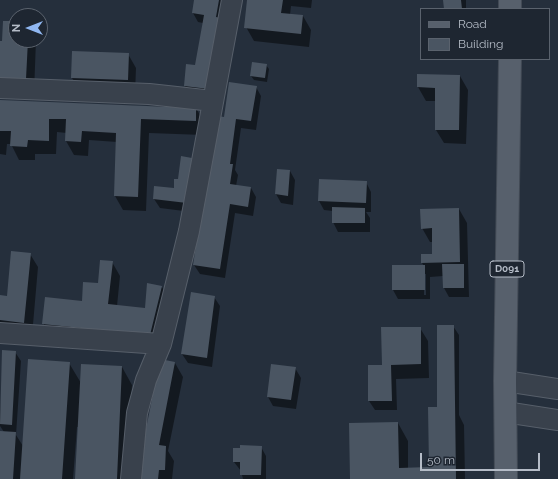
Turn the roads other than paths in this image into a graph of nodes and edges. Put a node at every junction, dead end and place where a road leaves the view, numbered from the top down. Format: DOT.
graph roads {
  1 [pos="232,0"];
  2 [pos="510,60"];
  3 [pos="0,88"];
  4 [pos="213,101"];
  5 [pos="0,333"];
  6 [pos="161,344"];
  7 [pos="506,381"];
  8 [pos="558,388"];
  9 [pos="506,412"];
  10 [pos="558,420"];
  11 [pos="131,479"];
  12 [pos="506,479"];
  1 -- 4 [label="street"];
  2 -- 7 [label="main road, D091"];
  3 -- 4 [label="street"];
  4 -- 6 [label="street"];
  5 -- 6 [label="street"];
  6 -- 11 [label="street"];
  7 -- 8 [label="street"];
  7 -- 9 [label="main road, D091"];
  9 -- 10 [label="street"];
  9 -- 12 [label="main road, D091"];
}
